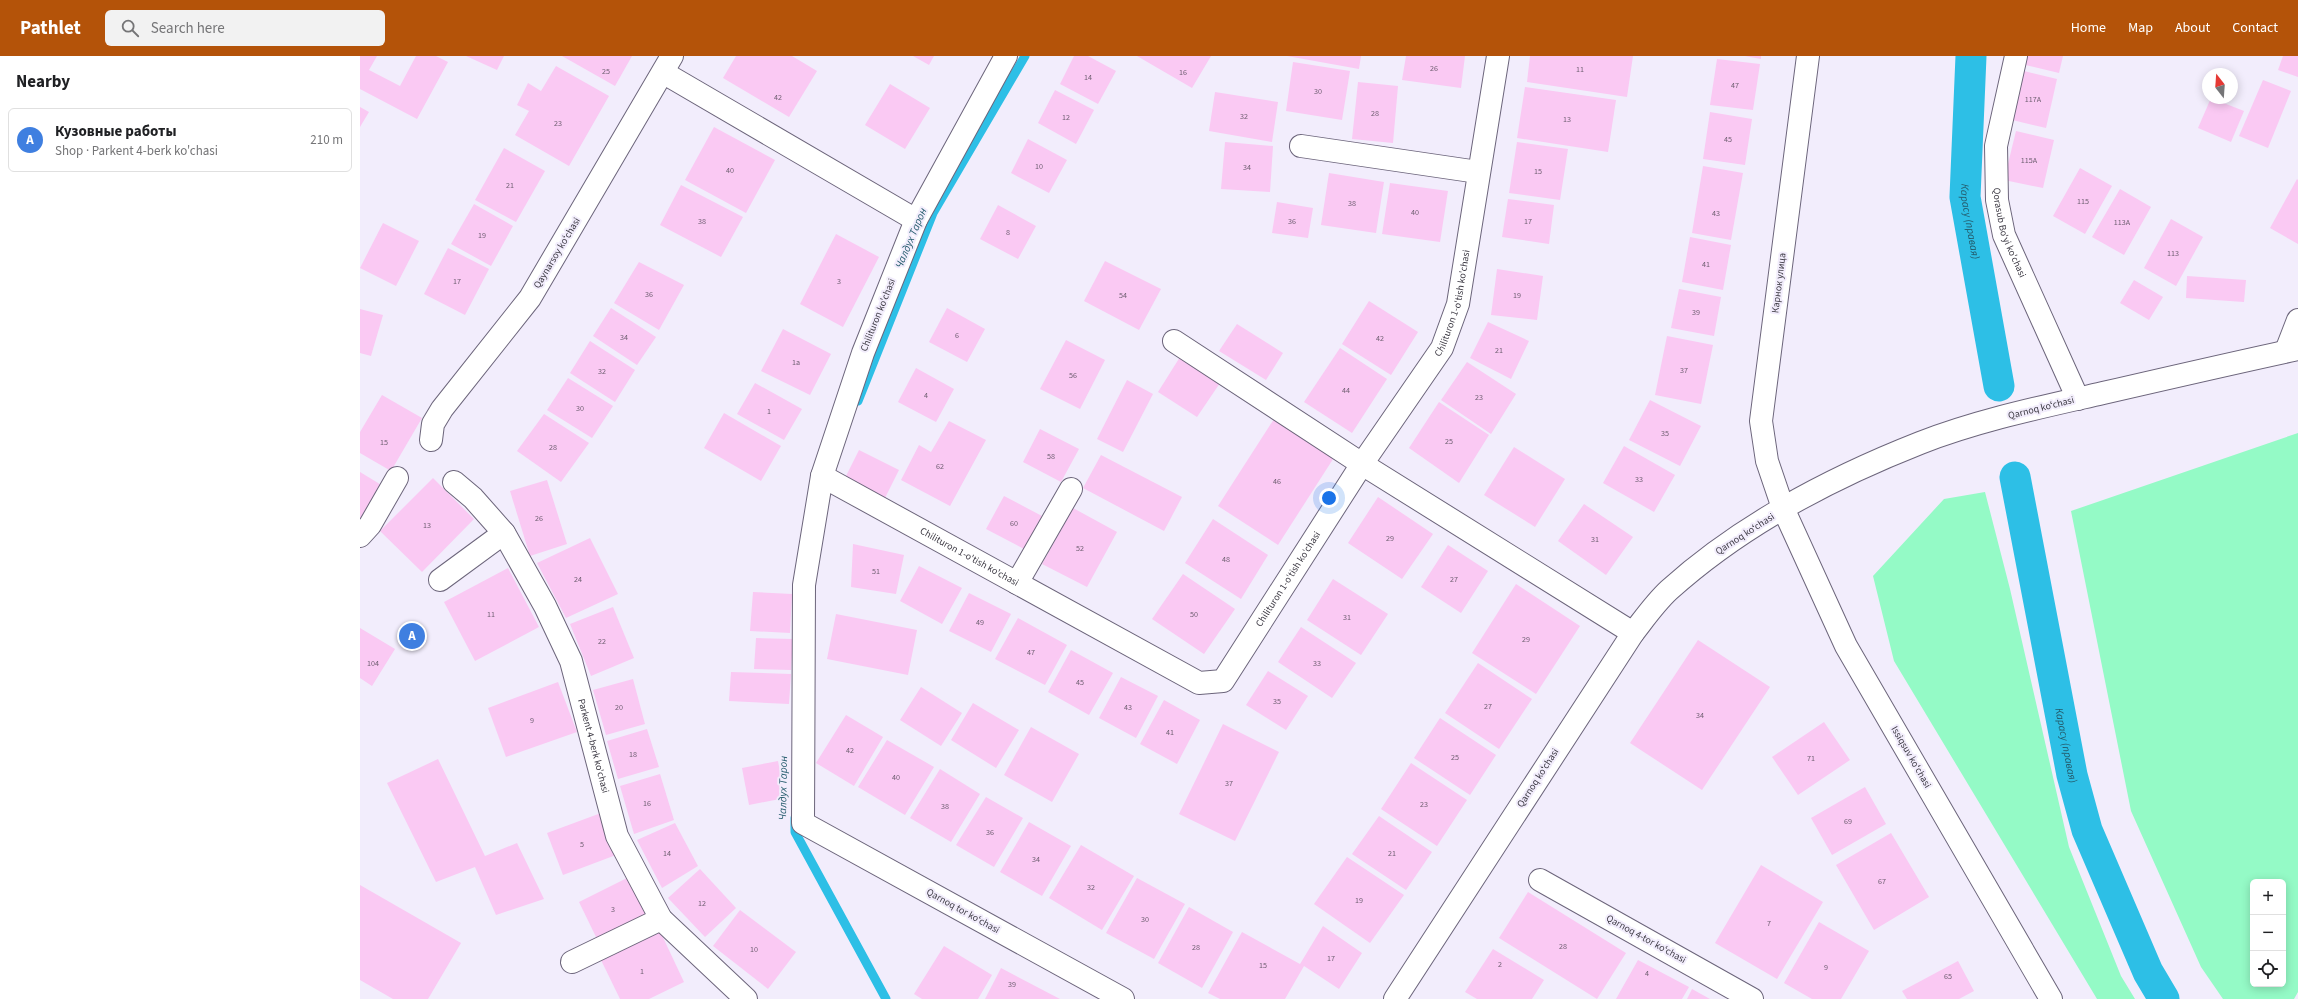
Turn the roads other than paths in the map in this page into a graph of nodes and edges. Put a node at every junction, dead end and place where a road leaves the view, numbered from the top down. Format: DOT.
graph roads {
  1 [pos="1006,56"];
  2 [pos="1498,56"];
  3 [pos="1808,56"];
  4 [pos="2016,56"];
  5 [pos="668,64"];
  6 [pos="1301,146"];
  7 [pos="1478,172"];
  8 [pos="916,220"];
  9 [pos="2298,320"];
  10 [pos="1174,341"];
  11 [pos="2292,350"];
  12 [pos="2078,399"];
  13 [pos="431,440"];
  14 [pos="1362,464"];
  15 [pos="822,476"];
  16 [pos="397,478"];
  17 [pos="454,482"];
  18 [pos="1071,489"];
  19 [pos="1783,508"];
  20 [pos="504,533"];
  21 [pos="360,536"];
  22 [pos="440,580"];
  23 [pos="1017,583"];
  24 [pos="1633,633"];
  25 [pos="803,823"];
  26 [pos="1540,880"];
  27 [pos="661,919"];
  28 [pos="572,962"];
  29 [pos="2046,997"];
  30 [pos="746,999"];
  31 [pos="1123,999"];
  32 [pos="1395,999"];
  33 [pos="1752,999"];
  1 -- 8 [label="street, Chilituron ko'chasi"];
  2 -- 7 [label="street, Chilituron 1-o'tish ko'chasi"];
  3 -- 19 [label="street, Карнок улица"];
  4 -- 12 [label="street, Qorasub Bo'yi ko'chasi"];
  5 -- 8 [label="street"];
  5 -- 13 [label="street, Qaynarsoy koʻchasi"];
  6 -- 7 [label="street"];
  7 -- 14 [label="street, Chilituron 1-o'tish ko'chasi"];
  8 -- 15 [label="street, Chilituron ko'chasi"];
  9 -- 11 [label="street"];
  10 -- 14 [label="street"];
  11 -- 12 [label="street, Qarnoq koʻchasi"];
  12 -- 19 [label="street, Qarnoq koʻchasi"];
  14 -- 23 [label="street, Chilituron 1-o'tish ko'chasi"];
  14 -- 24 [label="street"];
  15 -- 23 [label="street, Chilituron 1-o'tish ko'chasi"];
  15 -- 25 [label="street, Chilituron ko'chasi"];
  16 -- 21 [label="street"];
  17 -- 20 [label="street, Parkent 4-berk ko'chasi"];
  18 -- 23 [label="street"];
  19 -- 24 [label="street, Qarnoq koʻchasi"];
  19 -- 29 [label="street, Issiqsuv koʻchasi"];
  20 -- 22 [label="street"];
  20 -- 27 [label="street, Parkent 4-berk ko'chasi"];
  24 -- 32 [label="street, Qarnoq koʻchasi"];
  25 -- 31 [label="street, Qarnoq tor koʻchasi"];
  26 -- 33 [label="street, Qarnoq 4-tor koʻchasi"];
  27 -- 28 [label="street"];
  27 -- 30 [label="street, Parkent 4-berk ko'chasi"];
}
